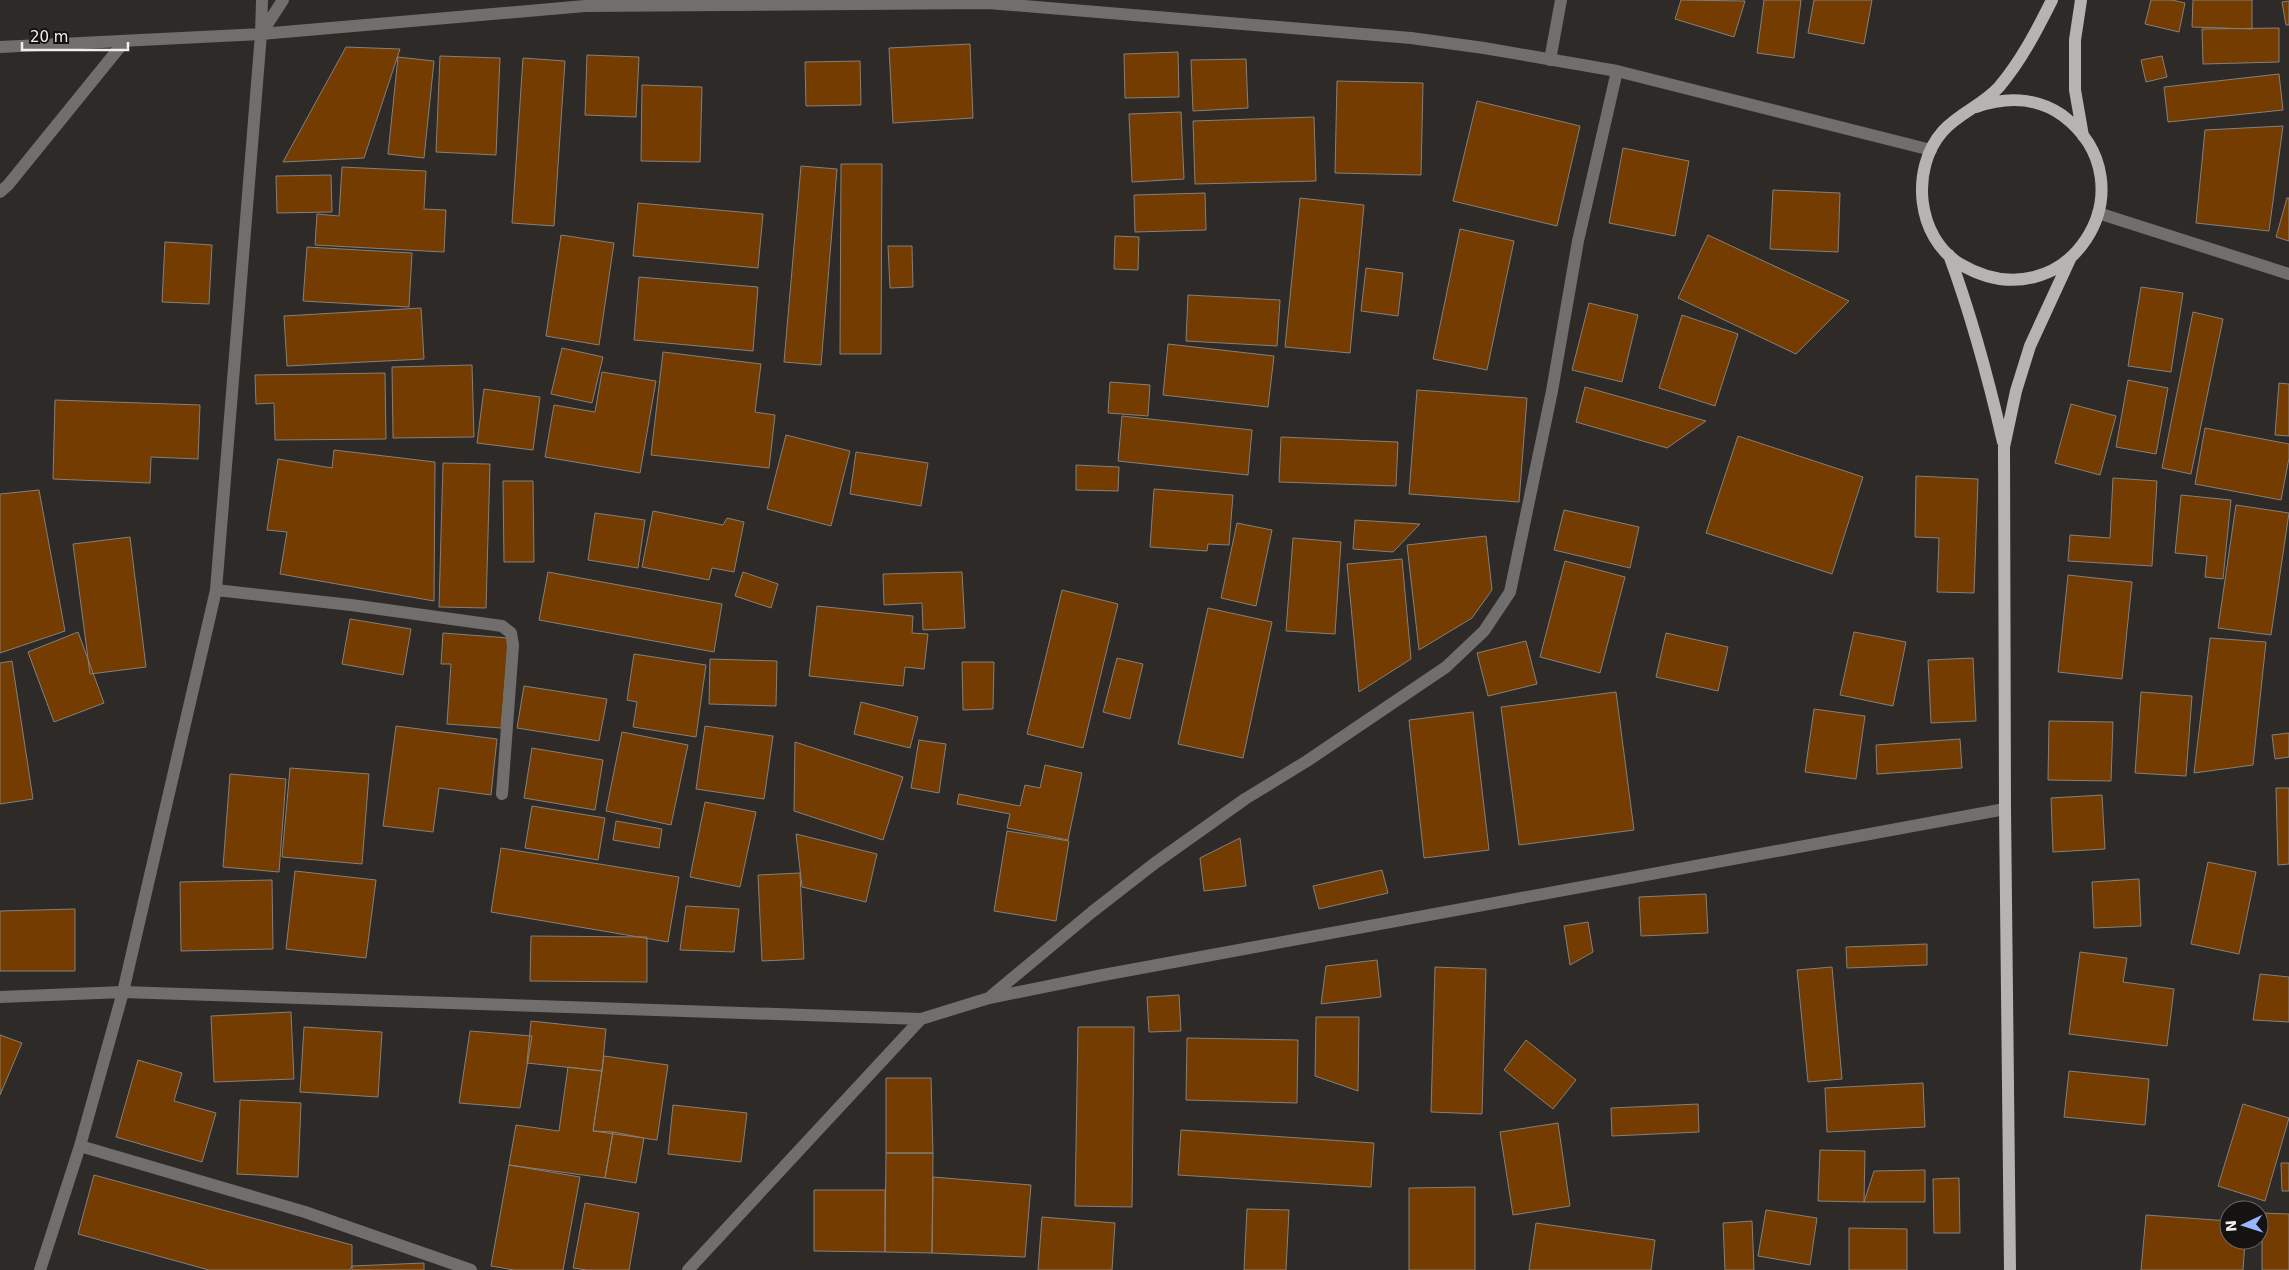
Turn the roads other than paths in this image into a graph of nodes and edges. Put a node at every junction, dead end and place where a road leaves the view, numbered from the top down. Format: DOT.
graph roads {
  1 [pos="262,0"];
  2 [pos="283,0"];
  3 [pos="1561,0"];
  4 [pos="2052,0"];
  5 [pos="2081,0"];
  6 [pos="262,34"];
  7 [pos="124,42"];
  8 [pos="0,47"];
  9 [pos="1550,60"];
  10 [pos="1617,71"];
  11 [pos="1976,107"];
  12 [pos="2083,136"];
  13 [pos="1931,150"];
  14 [pos="0,192"];
  15 [pos="2098,213"];
  16 [pos="1949,255"];
  17 [pos="2071,257"];
  18 [pos="2289,274"];
  19 [pos="2004,447"];
  20 [pos="216,590"];
  21 [pos="502,794"];
  22 [pos="2005,809"];
  23 [pos="123,992"];
  24 [pos="0,997"];
  25 [pos="989,998"];
  26 [pos="921,1019"];
  27 [pos="80,1146"];
  28 [pos="40,1270"];
  29 [pos="471,1270"];
  30 [pos="688,1270"];
  31 [pos="2010,1270"];
  1 -- 6 [label="street"];
  2 -- 6 [label="street"];
  3 -- 9 [label="street"];
  4 -- 11 [label="main road"];
  5 -- 12 [label="main road"];
  6 -- 7 [label="street"];
  6 -- 9 [label="street"];
  6 -- 20 [label="street"];
  7 -- 8 [label="street"];
  7 -- 14 [label="street"];
  9 -- 10 [label="street"];
  10 -- 13 [label="street"];
  10 -- 25 [label="street"];
  11 -- 12 [label="main road"];
  11 -- 13 [label="main road"];
  12 -- 15 [label="main road"];
  13 -- 16 [label="main road"];
  15 -- 17 [label="main road"];
  15 -- 18 [label="street"];
  16 -- 17 [label="main road"];
  16 -- 19 [label="main road"];
  17 -- 19 [label="main road"];
  19 -- 22 [label="main road"];
  20 -- 21 [label="street"];
  20 -- 23 [label="street"];
  22 -- 25 [label="street"];
  22 -- 31 [label="main road"];
  23 -- 24 [label="street"];
  23 -- 26 [label="street"];
  23 -- 27 [label="street"];
  25 -- 26 [label="street"];
  26 -- 30 [label="street"];
  27 -- 28 [label="street"];
  27 -- 29 [label="street"];
}
